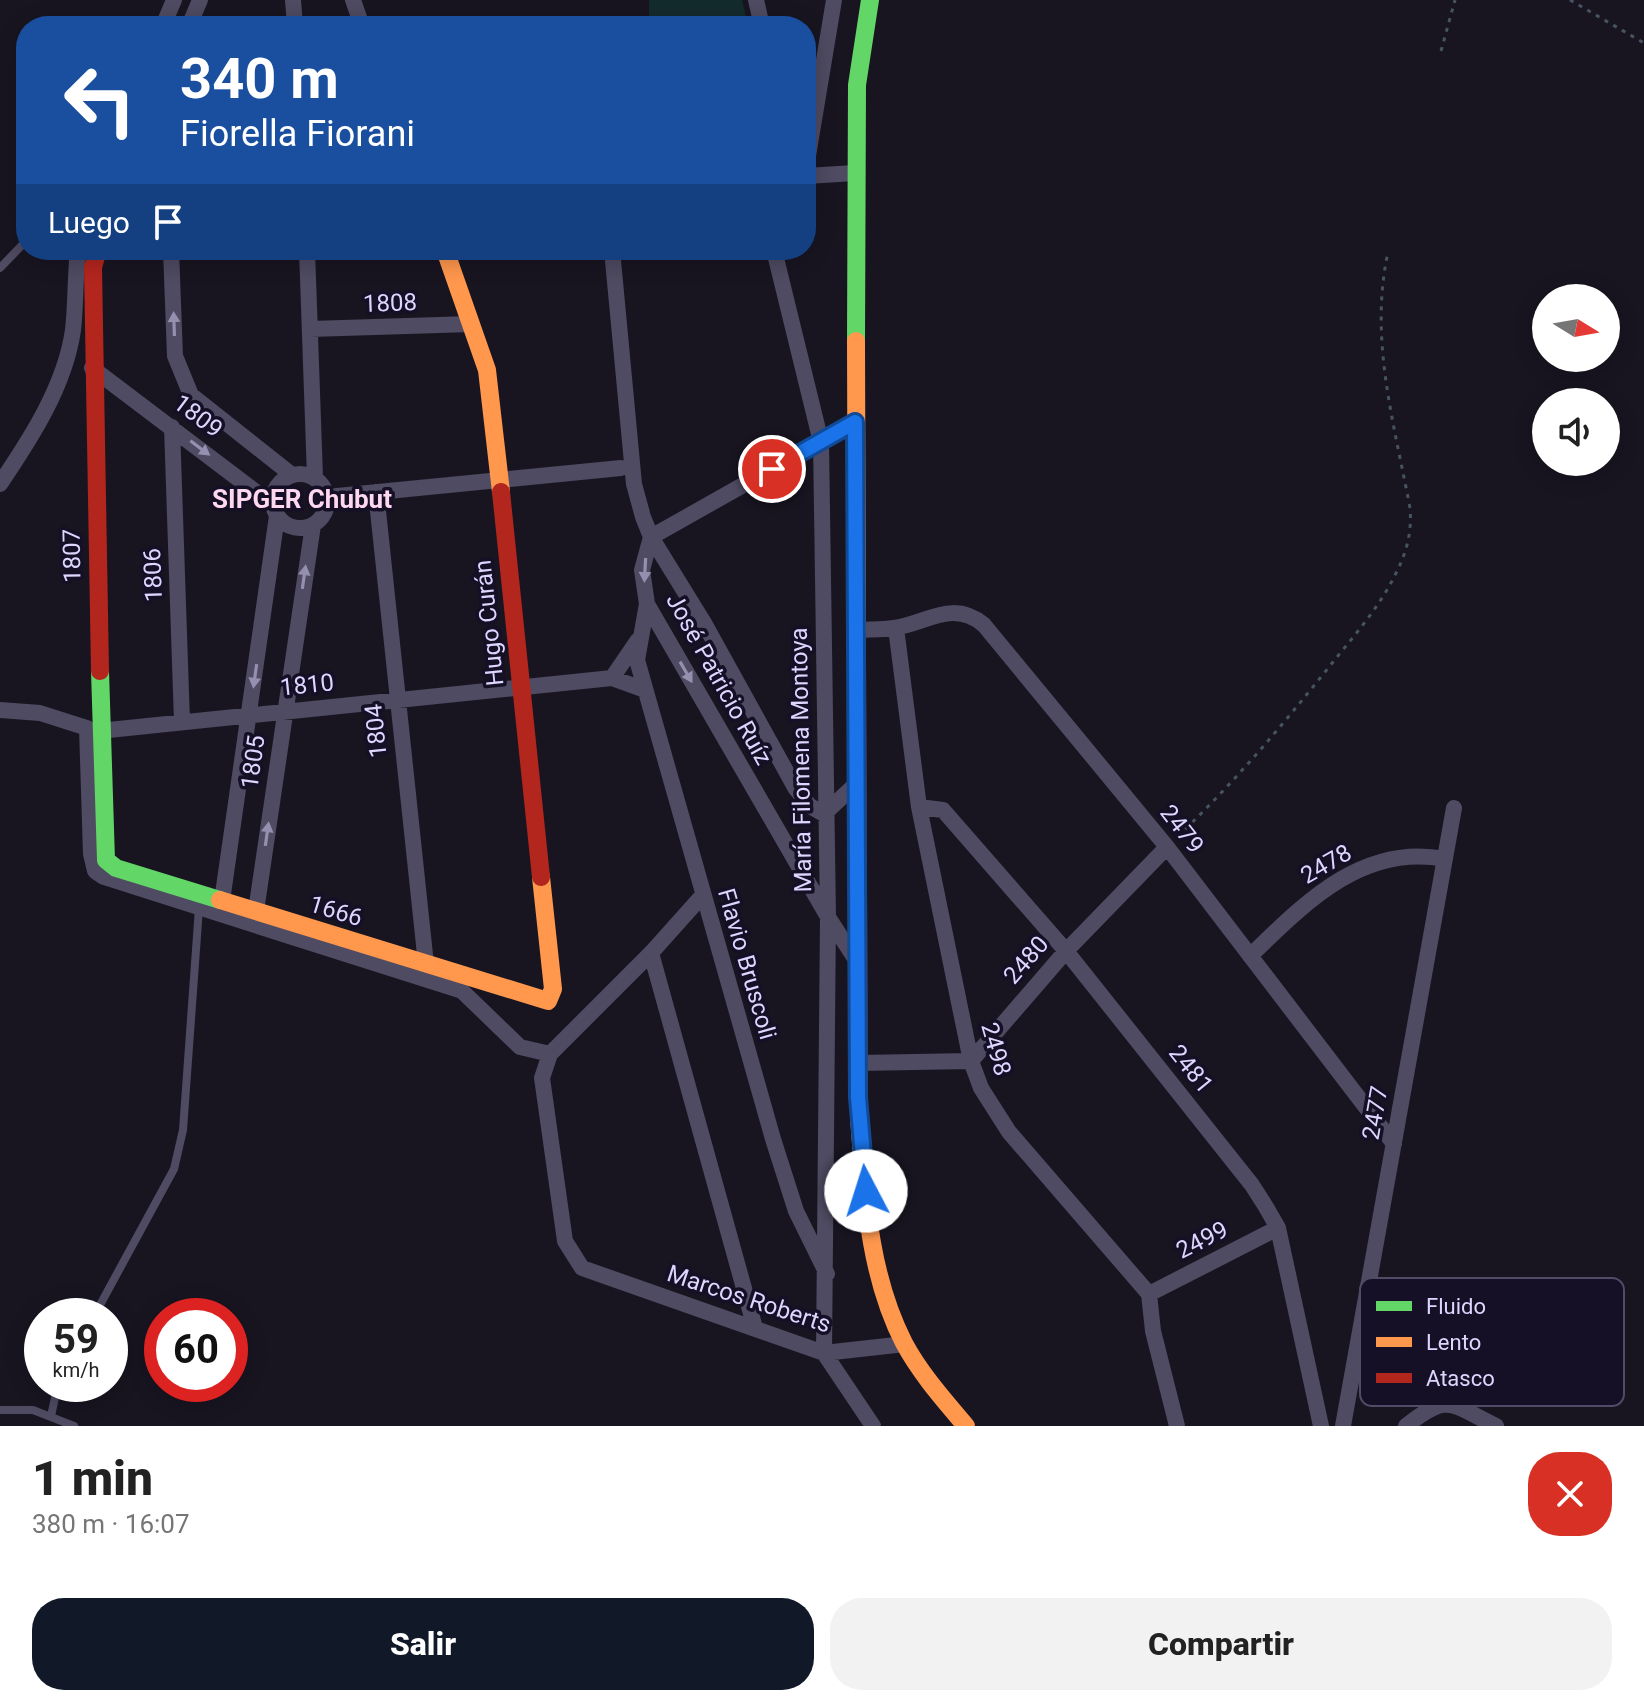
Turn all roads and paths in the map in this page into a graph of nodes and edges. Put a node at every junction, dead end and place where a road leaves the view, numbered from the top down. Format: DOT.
graph roads {
  1 [pos="834,0"];
  2 [pos="870,0"];
  3 [pos="1455,0"];
  4 [pos="1570,0"];
  5 [pos="1644,43"];
  6 [pos="1441,51"];
  7 [pos="816,108"];
  8 [pos="855,173"];
  9 [pos="816,175"];
  10 [pos="16,251"];
  11 [pos="1388,252"];
  12 [pos="77,260"];
  13 [pos="95,260"];
  14 [pos="171,260"];
  15 [pos="307,260"];
  16 [pos="449,260"];
  17 [pos="613,260"];
  18 [pos="776,260"];
  19 [pos="0,268"];
  20 [pos="471,324"];
  21 [pos="310,329"];
  22 [pos="92,368"];
  23 [pos="855,422"];
  24 [pos="628,424"];
  25 [pos="172,427"];
  26 [pos="821,442"];
  27 [pos="621,468"];
  28 [pos="292,475"];
  29 [pos="315,477"];
  30 [pos="499,480"];
  31 [pos="0,484"];
  32 [pos="376,492"];
  33 [pos="327,497"];
  34 [pos="275,510"];
  35 [pos="643,517"];
  36 [pos="313,525"];
  37 [pos="651,537"];
  38 [pos="647,604"];
  39 [pos="896,628"];
  40 [pos="855,630"];
  41 [pos="639,639"];
  42 [pos="612,678"];
  43 [pos="520,686"];
  44 [pos="645,690"];
  45 [pos="396,699"];
  46 [pos="0,710"];
  47 [pos="285,711"];
  48 [pos="249,715"];
  49 [pos="182,722"];
  50 [pos="93,730"];
  51 [pos="856,784"];
  52 [pos="919,807"];
  53 [pos="1454,808"];
  54 [pos="824,814"];
  55 [pos="1167,847"];
  56 [pos="1445,859"];
  57 [pos="106,860"];
  58 [pos="702,896"];
  59 [pos="222,901"];
  60 [pos="199,907"];
  61 [pos="256,911"];
  62 [pos="828,917"];
  63 [pos="1066,951"];
  64 [pos="651,953"];
  65 [pos="1250,956"];
  66 [pos="856,960"];
  67 [pos="426,964"];
  68 [pos="552,997"];
  69 [pos="550,1054"];
  70 [pos="971,1061"];
  71 [pos="858,1063"];
  72 [pos="1394,1144"];
  73 [pos="1278,1228"];
  74 [pos="827,1275"];
  75 [pos="1370,1278"];
  76 [pos="1149,1294"];
  77 [pos="104,1298"];
  78 [pos="755,1328"];
  79 [pos="1360,1332"];
  80 [pos="905,1344"];
  81 [pos="824,1353"];
  82 [pos="54,1402"];
  83 [pos="1431,1406"];
  84 [pos="1454,1406"];
  85 [pos="0,1410"];
  86 [pos="51,1416"];
  87 [pos="74,1426"];
  88 [pos="873,1426"];
  89 [pos="966,1426"];
  90 [pos="1177,1426"];
  91 [pos="1321,1426"];
  92 [pos="1343,1426"];
  93 [pos="1406,1426"];
  94 [pos="1496,1426"];
  1 -- 7 [label="street"];
  2 -- 8 [label="street"];
  3 -- 6 [label="path"];
  4 -- 5 [label="path"];
  8 -- 9 [label="street"];
  8 -- 23 [label="street"];
  10 -- 19 [label="lane"];
  11 -- 55 [label="path"];
  12 -- 31 [label="street"];
  13 -- 22 [label="street, 1807"];
  28 -- 14 [label="street, 1809, one-way"];
  15 -- 21 [label="street"];
  16 -- 20 [label="street, Hugo Curán"];
  17 -- 24 [label="street, José Patricio Ruíz"];
  18 -- 26 [label="street, María Filomena Montoya"];
  20 -- 21 [label="street, 1808"];
  20 -- 30 [label="street, Hugo Curán"];
  21 -- 29 [label="street"];
  22 -- 25 [label="street, 1809"];
  22 -- 50 [label="street, 1807"];
  23 -- 26 [label="street"];
  23 -- 40 [label="street"];
  24 -- 27 [label="street"];
  24 -- 35 [label="street, José Patricio Ruíz"];
  25 -- 34 [label="street, 1809, one-way"];
  25 -- 49 [label="street, 1806"];
  26 -- 37 [label="street"];
  26 -- 54 [label="street, María Filomena Montoya"];
  27 -- 30 [label="street"];
  27 -- 35 [label="street"];
  28 -- 29 [label="street"];
  28 -- 34 [label="street"];
  29 -- 33 [label="street"];
  30 -- 32 [label="street"];
  30 -- 43 [label="street, Hugo Curán"];
  32 -- 33 [label="street"];
  32 -- 45 [label="street, 1804"];
  33 -- 36 [label="street"];
  34 -- 36 [label="street"];
  34 -- 48 [label="street, 1805, one-way"];
  35 -- 37 [label="street, José Patricio Ruíz"];
  47 -- 36 [label="street, 1805, one-way"];
  37 -- 38 [label="street, José Patricio Ruíz, one-way"];
  37 -- 54 [label="street, José Patricio Ruíz"];
  38 -- 41 [label="street"];
  38 -- 62 [label="street, José Patricio Ruíz, one-way"];
  39 -- 40 [label="street, 2479"];
  39 -- 52 [label="street, 2498"];
  39 -- 55 [label="street, 2479"];
  40 -- 51 [label="street"];
  41 -- 42 [label="street"];
  41 -- 44 [label="street, Flavio Bruscoli"];
  42 -- 43 [label="street, 1810"];
  42 -- 44 [label="street"];
  43 -- 45 [label="street, 1810"];
  43 -- 68 [label="street, Hugo Curán"];
  44 -- 58 [label="street, Flavio Bruscoli"];
  45 -- 47 [label="street, 1810"];
  45 -- 67 [label="street, 1804"];
  46 -- 50 [label="street, 1810"];
  47 -- 48 [label="street, 1810"];
  61 -- 47 [label="street, 1805, one-way"];
  48 -- 49 [label="street, 1810"];
  48 -- 59 [label="street, 1805"];
  49 -- 50 [label="street, 1810"];
  50 -- 57 [label="street, 1807"];
  50 -- 60 [label="street"];
  51 -- 54 [label="street"];
  51 -- 66 [label="street"];
  52 -- 63 [label="street, 2481"];
  52 -- 70 [label="street, 2498"];
  53 -- 56 [label="street, 2477"];
  54 -- 62 [label="street, María Filomena Montoya"];
  55 -- 63 [label="street, 2480"];
  55 -- 65 [label="street, 2479"];
  56 -- 65 [label="street, 2478"];
  56 -- 72 [label="street, 2477"];
  57 -- 59 [label="street, 1666"];
  58 -- 64 [label="street"];
  58 -- 74 [label="street, Flavio Bruscoli"];
  59 -- 61 [label="street, 1666"];
  60 -- 69 [label="street"];
  60 -- 77 [label="lane"];
  61 -- 67 [label="street, 1666"];
  62 -- 66 [label="street, José Patricio Ruíz"];
  62 -- 74 [label="street, María Filomena Montoya"];
  63 -- 70 [label="street, 2480"];
  63 -- 73 [label="street, 2481"];
  64 -- 69 [label="street"];
  64 -- 78 [label="street"];
  65 -- 72 [label="street, 2479"];
  66 -- 71 [label="street"];
  67 -- 68 [label="street, 1666"];
  69 -- 78 [label="street, Marcos Roberts"];
  70 -- 71 [label="street"];
  70 -- 76 [label="street, 2498"];
  71 -- 80 [label="street"];
  72 -- 75 [label="street, 2477"];
  73 -- 76 [label="street, 2499"];
  73 -- 91 [label="street, 2481"];
  74 -- 81 [label="street, María Filomena Montoya"];
  76 -- 90 [label="street"];
  78 -- 81 [label="street, Marcos Roberts"];
  79 -- 92 [label="street, 2477"];
  80 -- 81 [label="street, Marcos Roberts"];
  80 -- 89 [label="street"];
  81 -- 88 [label="street"];
  82 -- 86 [label="lane"];
  83 -- 93 [label="street"];
  84 -- 94 [label="street"];
  85 -- 86 [label="lane"];
  86 -- 87 [label="lane"];
}
